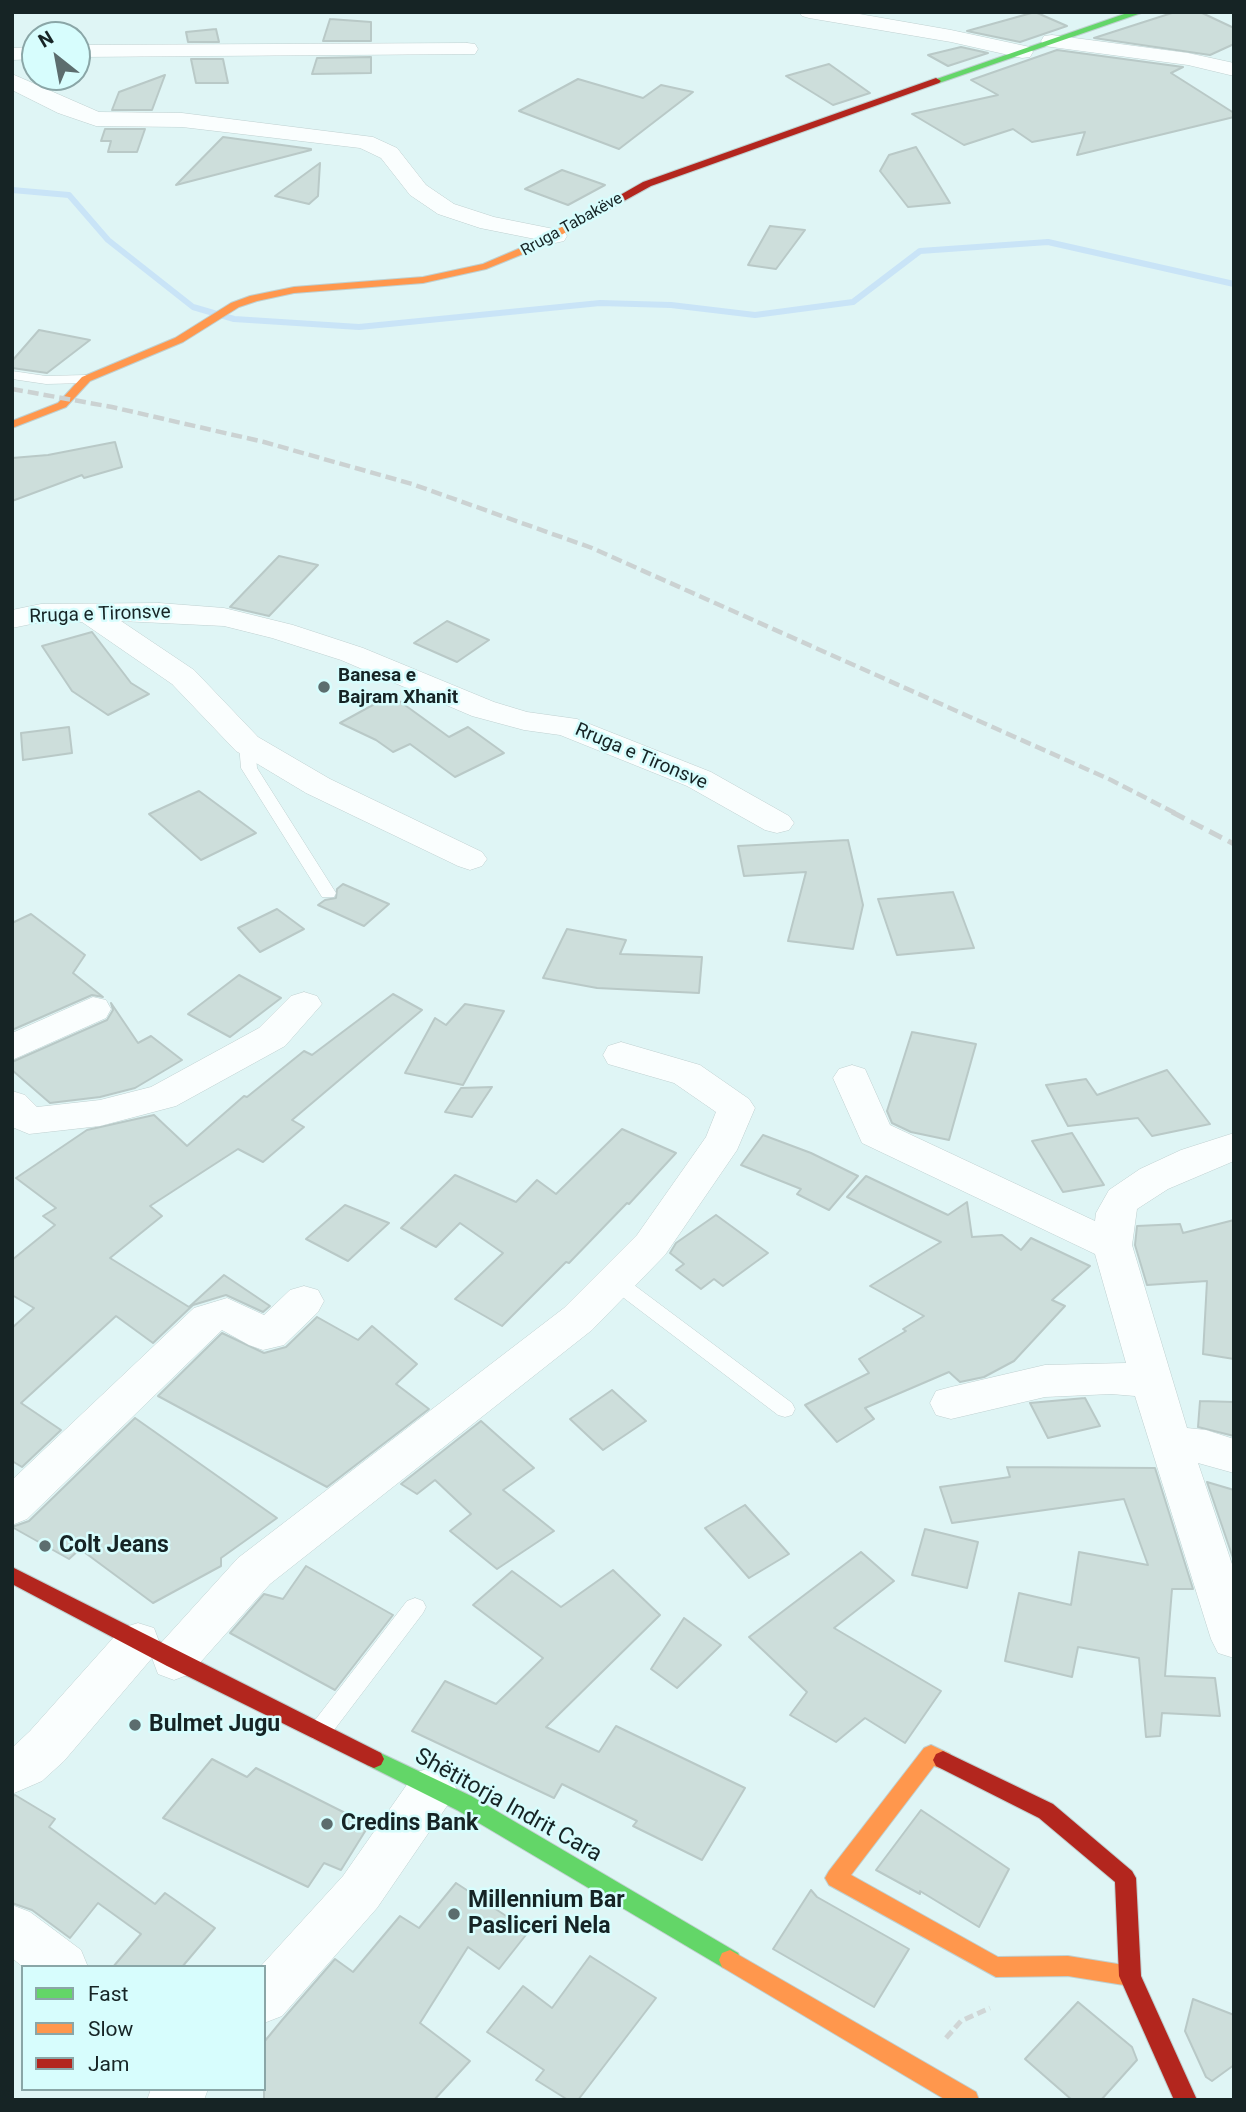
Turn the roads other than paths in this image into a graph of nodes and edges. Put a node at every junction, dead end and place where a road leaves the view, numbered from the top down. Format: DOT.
graph roads {
  1 [pos="809,12"];
  2 [pos="1140,12"];
  3 [pos="1052,41"];
  4 [pos="467,49"];
  5 [pos="91,51"];
  6 [pos="1023,52"];
  7 [pos="1234,70"];
  8 [pos="12,81"];
  9 [pos="555,236"];
  10 [pos="12,375"];
  11 [pos="86,379"];
  12 [pos="12,425"];
  13 [pos="89,613"];
  14 [pos="12,619"];
  15 [pos="247,744"];
  16 [pos="776,823"];
  17 [pos="470,859"];
  18 [pos="328,893"];
  19 [pos="304,1004"];
  20 [pos="93,1009"];
  21 [pos="12,1048"];
  22 [pos="621,1055"];
  23 [pos="852,1078"];
  24 [pos="12,1104"];
  25 [pos="1234,1146"];
  26 [pos="1112,1245"];
  27 [pos="615,1281"];
  28 [pos="304,1301"];
  29 [pos="1152,1382"];
  30 [pos="951,1403"];
  31 [pos="785,1409"];
  32 [pos="1170,1444"];
  33 [pos="1234,1456"];
  34 [pos="12,1507"];
  35 [pos="12,1575"];
  36 [pos="415,1607"];
  37 [pos="1234,1639"];
  38 [pos="156,1651"];
  39 [pos="320,1731"];
  40 [pos="12,1773"];
  41 [pos="432,1788"];
  42 [pos="12,1928"];
  43 [pos="61,1965"];
  44 [pos="1130,1976"];
  45 [pos="266,1996"];
  46 [pos="968,2100"];
  47 [pos="1186,2100"];
  1 -- 6 [label="street"];
  2 -- 3 [label="street, Rruga Tabakëve"];
  3 -- 6 [label="street, Rruga Tabakëve"];
  3 -- 7 [label="street"];
  4 -- 5 [label="street"];
  6 -- 9 [label="street, Rruga Tabakëve"];
  8 -- 9 [label="street"];
  9 -- 11 [label="street, Rruga Tabakëve"];
  10 -- 11 [label="lane"];
  11 -- 12 [label="street, Rruga Tabakëve"];
  13 -- 14 [label="street, Rruga e Tironsve"];
  13 -- 15 [label="street"];
  13 -- 16 [label="street, Rruga e Tironsve"];
  15 -- 17 [label="street"];
  15 -- 18 [label="lane"];
  19 -- 24 [label="street"];
  20 -- 21 [label="street"];
  22 -- 27 [label="street"];
  23 -- 26 [label="street"];
  25 -- 26 [label="street"];
  26 -- 29 [label="street"];
  27 -- 31 [label="lane"];
  27 -- 38 [label="street"];
  28 -- 34 [label="street"];
  29 -- 30 [label="street"];
  29 -- 32 [label="street"];
  32 -- 33 [label="street"];
  32 -- 37 [label="street"];
  35 -- 38 [label="street, Shëtitorja Indrit Cara"];
  36 -- 39 [label="lane"];
  38 -- 39 [label="street, Shëtitorja Indrit Cara"];
  38 -- 40 [label="street"];
  39 -- 41 [label="street, Shëtitorja Indrit Cara"];
  41 -- 45 [label="street"];
  41 -- 46 [label="street, Shëtitorja Indrit Cara"];
  42 -- 43 [label="street"];
  44 -- 44 [label="street"];
  44 -- 47 [label="street"];
}
